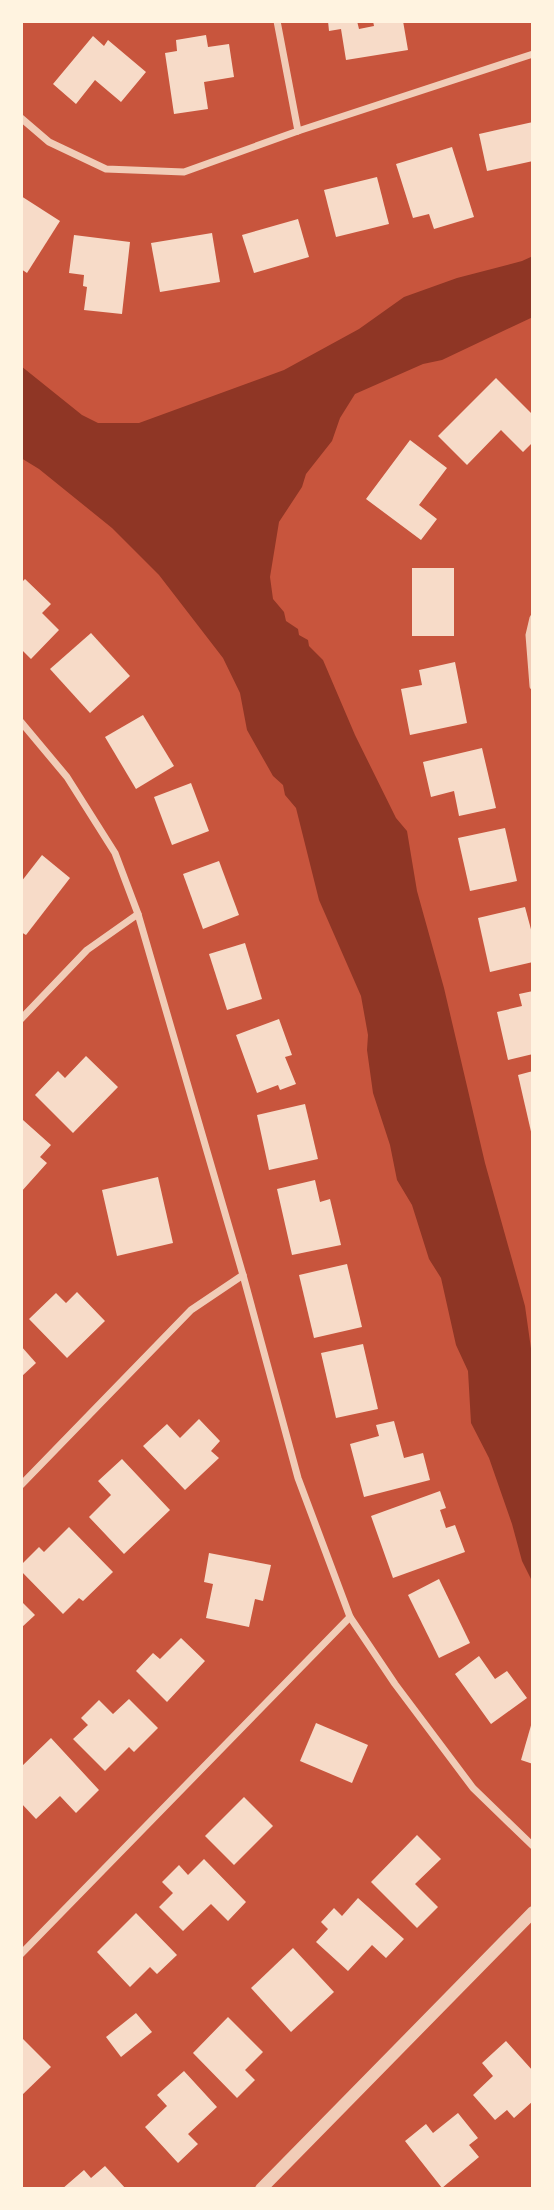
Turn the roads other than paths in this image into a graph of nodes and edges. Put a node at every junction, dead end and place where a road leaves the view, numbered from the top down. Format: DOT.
graph roads {
  1 [pos="277,21"];
  2 [pos="533,54"];
  3 [pos="21,118"];
  4 [pos="298,131"];
  5 [pos="533,618"];
  6 [pos="533,686"];
  7 [pos="21,722"];
  8 [pos="138,914"];
  9 [pos="21,1019"];
  10 [pos="243,1275"];
  11 [pos="21,1485"];
  12 [pos="350,1617"];
  13 [pos="533,1846"];
  14 [pos="533,1912"];
  15 [pos="21,1954"];
  16 [pos="261,2189"];
  1 -- 4 [label="street"];
  2 -- 4 [label="street"];
  3 -- 4 [label="street"];
  5 -- 6 [label="street"];
  7 -- 8 [label="street"];
  8 -- 9 [label="street"];
  8 -- 10 [label="street"];
  10 -- 11 [label="street"];
  10 -- 12 [label="street"];
  12 -- 13 [label="street"];
  12 -- 15 [label="street"];
  14 -- 16 [label="street"];
}
